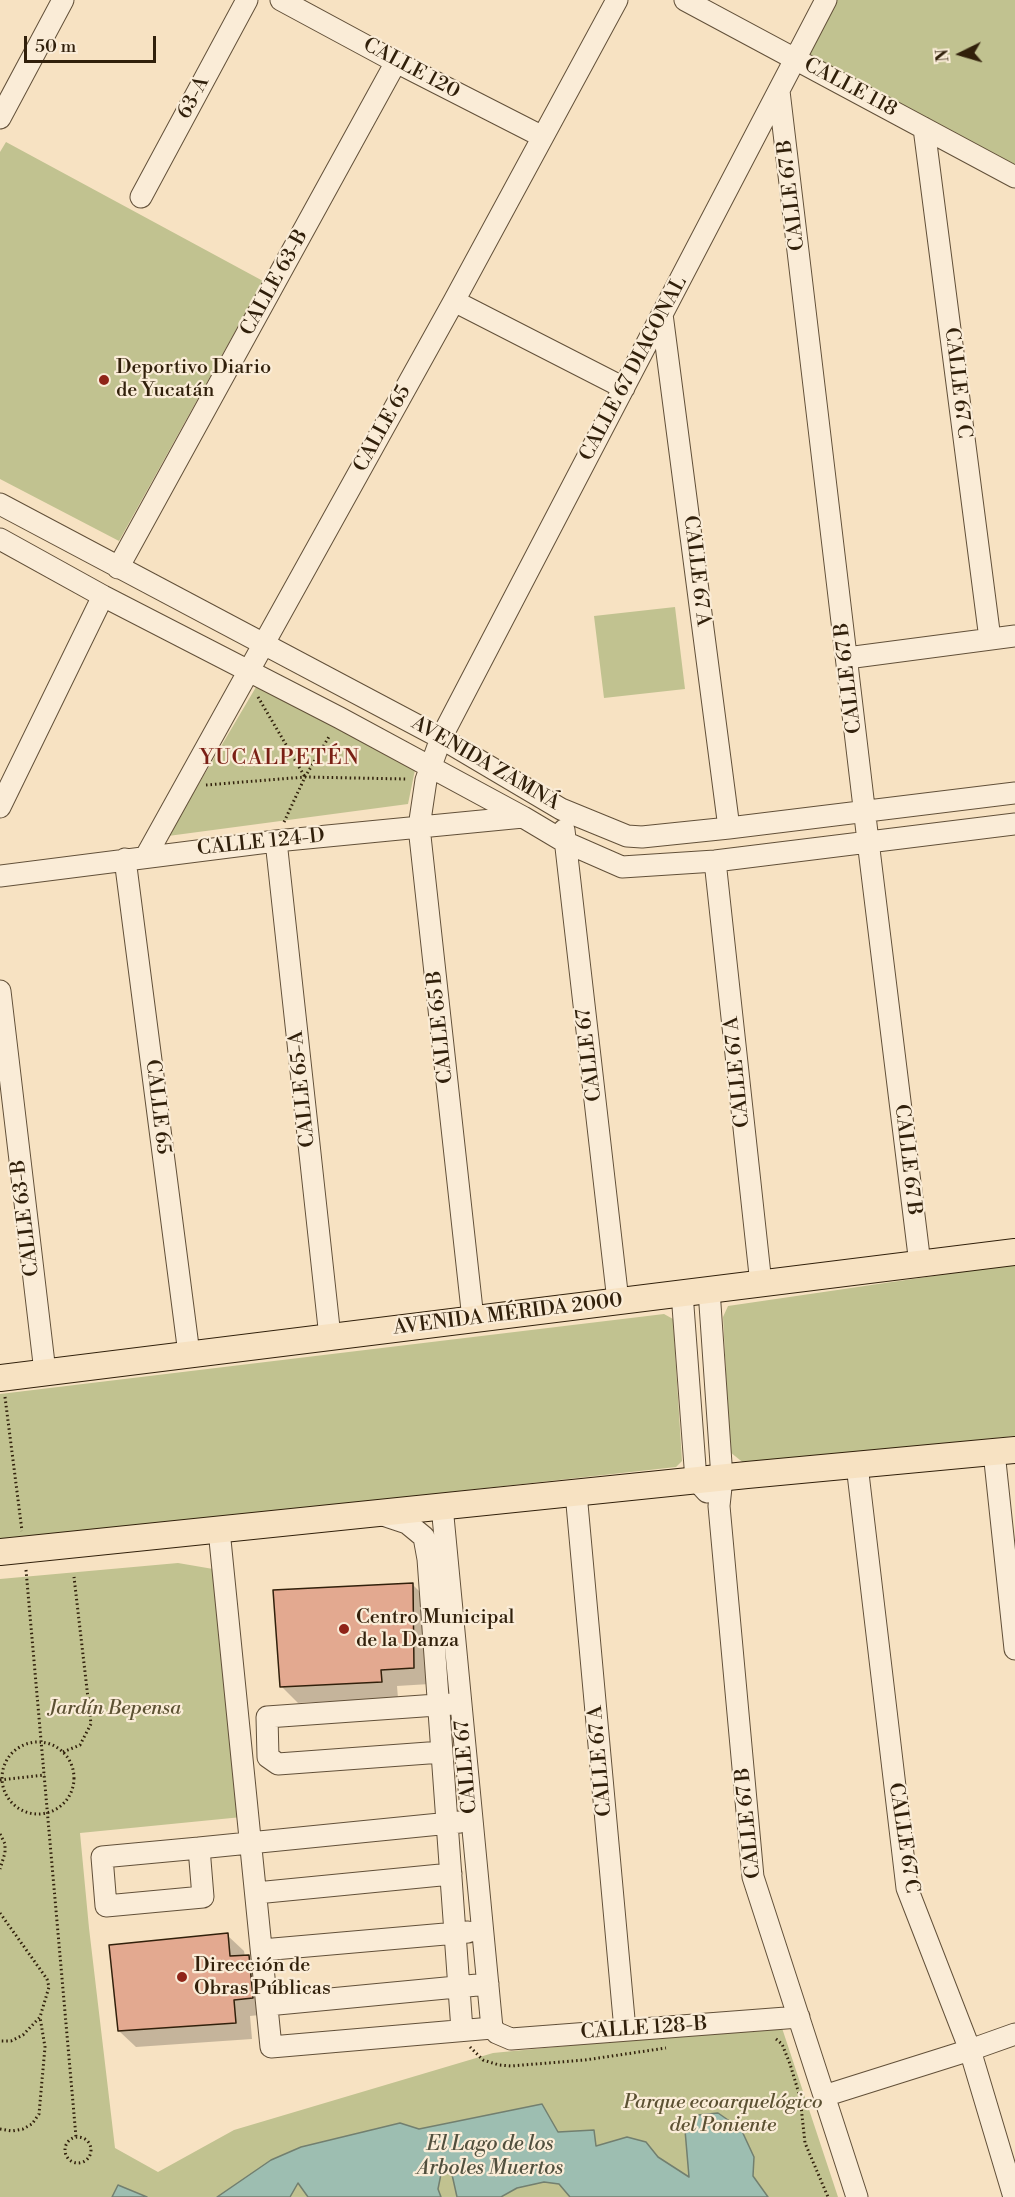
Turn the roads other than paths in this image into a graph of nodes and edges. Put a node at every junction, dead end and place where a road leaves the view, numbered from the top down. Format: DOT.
graph roads {
  1 [pos="63,0"];
  2 [pos="247,0"];
  3 [pos="281,0"];
  4 [pos="617,0"];
  5 [pos="685,0"];
  6 [pos="826,0"];
  7 [pos="796,59"];
  8 [pos="396,62"];
  9 [pos="779,91"];
  10 [pos="0,118"];
  11 [pos="924,128"];
  12 [pos="542,136"];
  13 [pos="1015,177"];
  14 [pos="141,197"];
  15 [pos="454,301"];
  16 [pos="662,314"];
  17 [pos="624,388"];
  18 [pos="0,504"];
  19 [pos="0,540"];
  20 [pos="118,568"];
  21 [pos="103,596"];
  22 [pos="1015,636"];
  23 [pos="990,639"];
  24 [pos="262,645"];
  25 [pos="847,658"];
  26 [pos="247,672"];
  27 [pos="441,738"];
  28 [pos="429,774"];
  29 [pos="1015,793"];
  30 [pos="0,807"];
  31 [pos="561,809"];
  32 [pos="865,812"];
  33 [pos="523,817"];
  34 [pos="1015,824"];
  35 [pos="419,826"];
  36 [pos="729,828"];
  37 [pos="276,841"];
  38 [pos="868,841"];
  39 [pos="565,842"];
  40 [pos="136,858"];
  41 [pos="715,861"];
  42 [pos="0,876"];
  43 [pos="0,991"];
  44 [pos="1015,1252"];
  45 [pos="920,1264"];
  46 [pos="761,1284"];
  47 [pos="709,1290"];
  48 [pos="682,1293"];
  49 [pos="618,1301"];
  50 [pos="473,1319"];
  51 [pos="330,1337"];
  52 [pos="189,1354"];
  53 [pos="45,1372"];
  54 [pos="1,1378"];
  55 [pos="1004,1451"];
  56 [pos="857,1465"];
  57 [pos="722,1478"];
  58 [pos="696,1480"];
  59 [pos="576,1493"];
  60 [pos="442,1506"];
  61 [pos="719,1506"];
  62 [pos="377,1513"];
  63 [pos="219,1530"];
  64 [pos="12,1551"];
  65 [pos="1015,1649"];
  66 [pos="461,1703"];
  67 [pos="438,1705"];
  68 [pos="442,1752"];
  69 [pos="472,1820"];
  70 [pos="447,1823"];
  71 [pos="251,1842"];
  72 [pos="199,1848"];
  73 [pos="451,1874"];
  74 [pos="256,1893"];
  75 [pos="483,1930"];
  76 [pos="455,1933"];
  77 [pos="262,1950"];
  78 [pos="488,1984"];
  79 [pos="458,1986"];
  80 [pos="267,2005"];
  81 [pos="799,2018"];
  82 [pos="492,2028"];
  83 [pos="625,2030"];
  84 [pos="462,2031"];
  85 [pos="1015,2034"];
  86 [pos="970,2050"];
  87 [pos="824,2096"];
  88 [pos="857,2197"];
  89 [pos="1014,2197"];
  1 -- 10 [label="street"];
  2 -- 14 [label="street, 63-A"];
  3 -- 8 [label="street, CALLE 120"];
  4 -- 12 [label="street, CALLE 65"];
  5 -- 7 [label="street, CALLE 118"];
  6 -- 7 [label="street, CALLE 67 DIAGONAL"];
  7 -- 9 [label="street, CALLE 67 DIAGONAL"];
  7 -- 11 [label="street, CALLE 118"];
  8 -- 12 [label="street, CALLE 120"];
  8 -- 20 [label="street, CALLE 63-B"];
  9 -- 16 [label="street, CALLE 67 DIAGONAL"];
  9 -- 25 [label="street, CALLE 67 B"];
  11 -- 13 [label="street, CALLE 118"];
  11 -- 23 [label="street, CALLE 67 C"];
  12 -- 15 [label="street, CALLE 65"];
  15 -- 17 [label="street"];
  15 -- 24 [label="street, CALLE 65"];
  16 -- 17 [label="street, CALLE 67 DIAGONAL"];
  16 -- 36 [label="street, CALLE 67 A"];
  17 -- 27 [label="street, CALLE 67 DIAGONAL"];
  18 -- 20 [label="street, AVENIDA ZAMNÁ"];
  19 -- 21 [label="street, AVENIDA ZAMNÁ"];
  20 -- 24 [label="street, AVENIDA ZAMNÁ"];
  21 -- 26 [label="street, AVENIDA ZAMNÁ"];
  21 -- 30 [label="street"];
  22 -- 23 [label="street"];
  23 -- 25 [label="street"];
  24 -- 26 [label="street, CALLE 65"];
  24 -- 27 [label="street, AVENIDA ZAMNÁ"];
  25 -- 32 [label="street, CALLE 67 B"];
  26 -- 28 [label="street, AVENIDA ZAMNÁ"];
  26 -- 40 [label="street, CALLE 65"];
  27 -- 28 [label="street, CALLE 65 B"];
  27 -- 31 [label="street, AVENIDA ZAMNÁ"];
  28 -- 33 [label="street, AVENIDA ZAMNÁ"];
  28 -- 35 [label="street, CALLE 65 B"];
  29 -- 32 [label="street, AVENIDA ZAMNÁ"];
  31 -- 36 [label="street, AVENIDA ZAMNÁ"];
  31 -- 39 [label="street, CALLE 67"];
  32 -- 36 [label="street, AVENIDA ZAMNÁ"];
  32 -- 38 [label="street, CALLE 67 B"];
  33 -- 35 [label="street, CALLE 124-D"];
  33 -- 39 [label="street, AVENIDA ZAMNÁ"];
  34 -- 38 [label="street, AVENIDA ZAMNÁ"];
  35 -- 37 [label="street, CALLE 124-D"];
  35 -- 50 [label="street, CALLE 65 B"];
  37 -- 40 [label="street, CALLE 124-D"];
  37 -- 51 [label="street, CALLE 65-A"];
  38 -- 41 [label="street, AVENIDA ZAMNÁ"];
  38 -- 45 [label="street, CALLE 67 B"];
  39 -- 41 [label="street, AVENIDA ZAMNÁ"];
  39 -- 49 [label="street, CALLE 67"];
  40 -- 42 [label="street, CALLE 124-D"];
  40 -- 52 [label="street, CALLE 65"];
  41 -- 46 [label="street, CALLE 67 A"];
  43 -- 53 [label="street, CALLE 63-B"];
  44 -- 45 [label="main road, AVENIDA MÉRIDA 2000"];
  45 -- 46 [label="main road, AVENIDA MÉRIDA 2000"];
  46 -- 47 [label="main road, AVENIDA MÉRIDA 2000"];
  47 -- 48 [label="main road, AVENIDA MÉRIDA 2000"];
  47 -- 57 [label="street"];
  48 -- 49 [label="main road, AVENIDA MÉRIDA 2000"];
  48 -- 58 [label="street"];
  49 -- 50 [label="main road, AVENIDA MÉRIDA 2000"];
  50 -- 51 [label="main road, AVENIDA MÉRIDA 2000"];
  51 -- 52 [label="main road, AVENIDA MÉRIDA 2000"];
  52 -- 53 [label="main road, AVENIDA MÉRIDA 2000"];
  53 -- 54 [label="main road, AVENIDA MÉRIDA 2000"];
  55 -- 56 [label="main road"];
  55 -- 65 [label="street"];
  56 -- 57 [label="main road"];
  56 -- 86 [label="street, CALLE 67 C"];
  57 -- 58 [label="main road"];
  57 -- 61 [label="street, CALLE 67 B"];
  58 -- 59 [label="main road"];
  58 -- 61 [label="street"];
  59 -- 60 [label="main road"];
  59 -- 83 [label="street, CALLE 67 A"];
  60 -- 62 [label="main road"];
  60 -- 66 [label="street, CALLE 67"];
  61 -- 81 [label="street, CALLE 67 B"];
  62 -- 63 [label="main road"];
  62 -- 67 [label="street"];
  63 -- 64 [label="main road"];
  63 -- 71 [label="street"];
  66 -- 67 [label="street"];
  66 -- 69 [label="street, CALLE 67"];
  67 -- 68 [label="street"];
  67 -- 68 [label="street"];
  68 -- 70 [label="street"];
  69 -- 70 [label="street"];
  69 -- 75 [label="street, CALLE 67"];
  70 -- 71 [label="street"];
  70 -- 73 [label="street"];
  71 -- 72 [label="street"];
  71 -- 74 [label="street"];
  72 -- 72 [label="street"];
  73 -- 74 [label="street"];
  73 -- 76 [label="street"];
  74 -- 77 [label="street"];
  75 -- 76 [label="street"];
  75 -- 78 [label="street, CALLE 67"];
  76 -- 77 [label="street"];
  76 -- 79 [label="street"];
  77 -- 80 [label="street"];
  78 -- 79 [label="street"];
  78 -- 82 [label="street, CALLE 67"];
  79 -- 80 [label="street"];
  79 -- 84 [label="street"];
  80 -- 84 [label="street"];
  81 -- 83 [label="street, CALLE 128-B"];
  81 -- 87 [label="street, CALLE 67 B"];
  82 -- 83 [label="street, CALLE 128-B"];
  82 -- 84 [label="street"];
  85 -- 86 [label="street"];
  86 -- 87 [label="street"];
  86 -- 89 [label="street, CALLE 67 C"];
  87 -- 88 [label="street, CALLE 67 B"];
}
